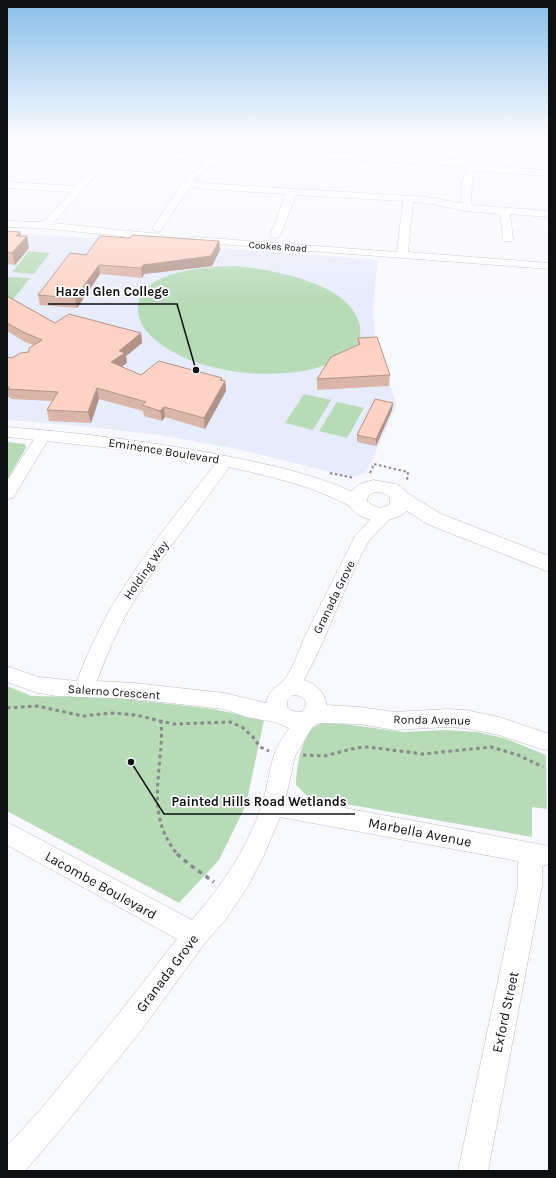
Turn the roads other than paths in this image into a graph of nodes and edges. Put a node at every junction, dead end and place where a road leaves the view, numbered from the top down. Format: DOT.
graph roads {
  1 [pos="73,194"];
  2 [pos="179,194"];
  3 [pos="291,194"];
  4 [pos="325,194"];
  5 [pos="468,194"];
  6 [pos="408,199"];
  7 [pos="465,208"];
  8 [pos="505,211"];
  9 [pos="549,214"];
  10 [pos="7,224"];
  11 [pos="40,225"];
  12 [pos="157,229"];
  13 [pos="275,236"];
  14 [pos="167,238"];
  15 [pos="182,239"];
  16 [pos="508,239"];
  17 [pos="402,255"];
  18 [pos="549,266"];
  19 [pos="7,432"];
  20 [pos="44,435"];
  21 [pos="225,461"];
  22 [pos="7,494"];
  23 [pos="362,499"];
  24 [pos="396,502"];
  25 [pos="362,540"];
  26 [pos="549,564"];
  27 [pos="308,656"];
  28 [pos="7,674"];
  29 [pos="84,689"];
  30 [pos="283,704"];
  31 [pos="311,705"];
  32 [pos="544,741"];
  33 [pos="285,754"];
  34 [pos="273,805"];
  35 [pos="7,833"];
  36 [pos="536,854"];
  37 [pos="195,935"];
  38 [pos="7,1170"];
  39 [pos="473,1171"];
  1 -- 11 [label="street"];
  2 -- 12 [label="street"];
  3 -- 13 [label="street"];
  4 -- 6 [label="street"];
  5 -- 7 [label="street"];
  6 -- 7 [label="street"];
  6 -- 17 [label="street"];
  7 -- 8 [label="street"];
  8 -- 9 [label="street"];
  8 -- 16 [label="street"];
  10 -- 11 [label="street"];
  11 -- 14 [label="street"];
  15 -- 17 [label="street, Cookes Road"];
  17 -- 18 [label="street, Cookes Road"];
  19 -- 20 [label="street, Eminence Boulevard"];
  20 -- 21 [label="street, Eminence Boulevard"];
  20 -- 22 [label="street"];
  21 -- 23 [label="street, Eminence Boulevard"];
  21 -- 29 [label="street, Holding Way"];
  23 -- 24 [label="street, Eminence Boulevard"];
  23 -- 24 [label="street"];
  23 -- 25 [label="street, Granada Grove"];
  24 -- 25 [label="street, Granada Grove"];
  24 -- 26 [label="street"];
  25 -- 27 [label="street, Granada Grove"];
  27 -- 30 [label="street, Granada Grove"];
  27 -- 31 [label="street, Granada Grove"];
  28 -- 29 [label="street, Salerno Crescent"];
  29 -- 30 [label="street, Salerno Crescent"];
  30 -- 31 [label="street"];
  30 -- 31 [label="street"];
  30 -- 33 [label="street, Granada Grove"];
  31 -- 32 [label="street, Ronda Avenue"];
  31 -- 33 [label="street, Granada Grove"];
  33 -- 34 [label="street, Granada Grove"];
  34 -- 36 [label="street, Marbella Avenue"];
  34 -- 37 [label="street, Granada Grove"];
  35 -- 37 [label="street, Lacombe Boulevard"];
  36 -- 39 [label="street, Exford Street"];
  37 -- 38 [label="street, Granada Grove"];
}
